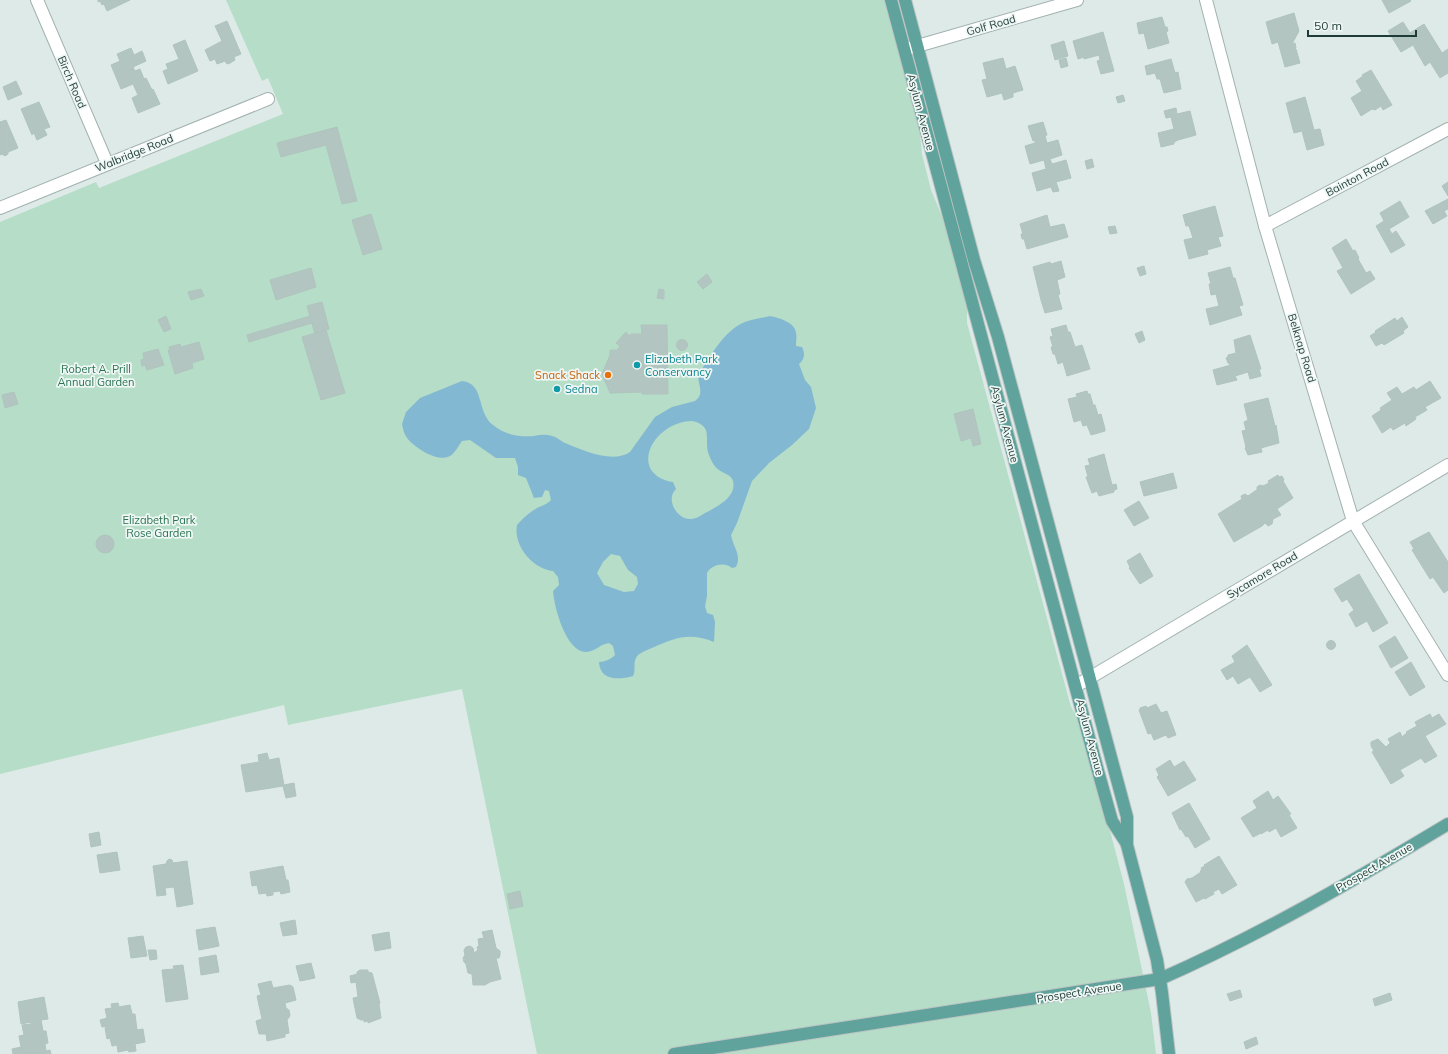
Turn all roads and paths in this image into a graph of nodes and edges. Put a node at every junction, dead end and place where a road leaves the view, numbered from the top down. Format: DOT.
graph roads {
  1 [pos="37,0"];
  2 [pos="891,0"];
  3 [pos="906,0"];
  4 [pos="1077,0"];
  5 [pos="1206,0"];
  6 [pos="918,46"];
  7 [pos="904,50"];
  8 [pos="268,99"];
  9 [pos="1448,129"];
  10 [pos="107,163"];
  11 [pos="0,208"];
  12 [pos="1265,226"];
  13 [pos="1448,465"];
  14 [pos="1353,521"];
  15 [pos="1448,674"];
  16 [pos="1090,678"];
  17 [pos="1076,686"];
  18 [pos="1448,824"];
  19 [pos="1127,845"];
  20 [pos="1160,979"];
  21 [pos="674,1054"];
  22 [pos="1170,1054"];
  1 -- 10 [label="street, Birch Road"];
  2 -- 7 [label="main road, Asylum Avenue"];
  3 -- 6 [label="main road, Asylum Avenue"];
  4 -- 6 [label="street, Golf Road"];
  5 -- 12 [label="street, Belknap Road"];
  6 -- 7 [label="street, Golf Road"];
  6 -- 16 [label="main road, Asylum Avenue"];
  7 -- 17 [label="main road, Asylum Avenue"];
  8 -- 10 [label="street, Walbridge Road"];
  9 -- 12 [label="street, Bainton Road"];
  10 -- 11 [label="street, Walbridge Road"];
  12 -- 14 [label="street, Belknap Road"];
  13 -- 14 [label="street, Sycamore Road"];
  14 -- 15 [label="street, Belknap Road"];
  14 -- 16 [label="street, Sycamore Road"];
  16 -- 17 [label="street, Sycamore Road"];
  16 -- 19 [label="main road, Asylum Avenue"];
  17 -- 19 [label="main road, Asylum Avenue"];
  18 -- 20 [label="main road, Prospect Avenue"];
  19 -- 20 [label="main road, Asylum Avenue"];
  20 -- 21 [label="main road, Prospect Avenue"];
  20 -- 22 [label="main road, Asylum Avenue"];
}
